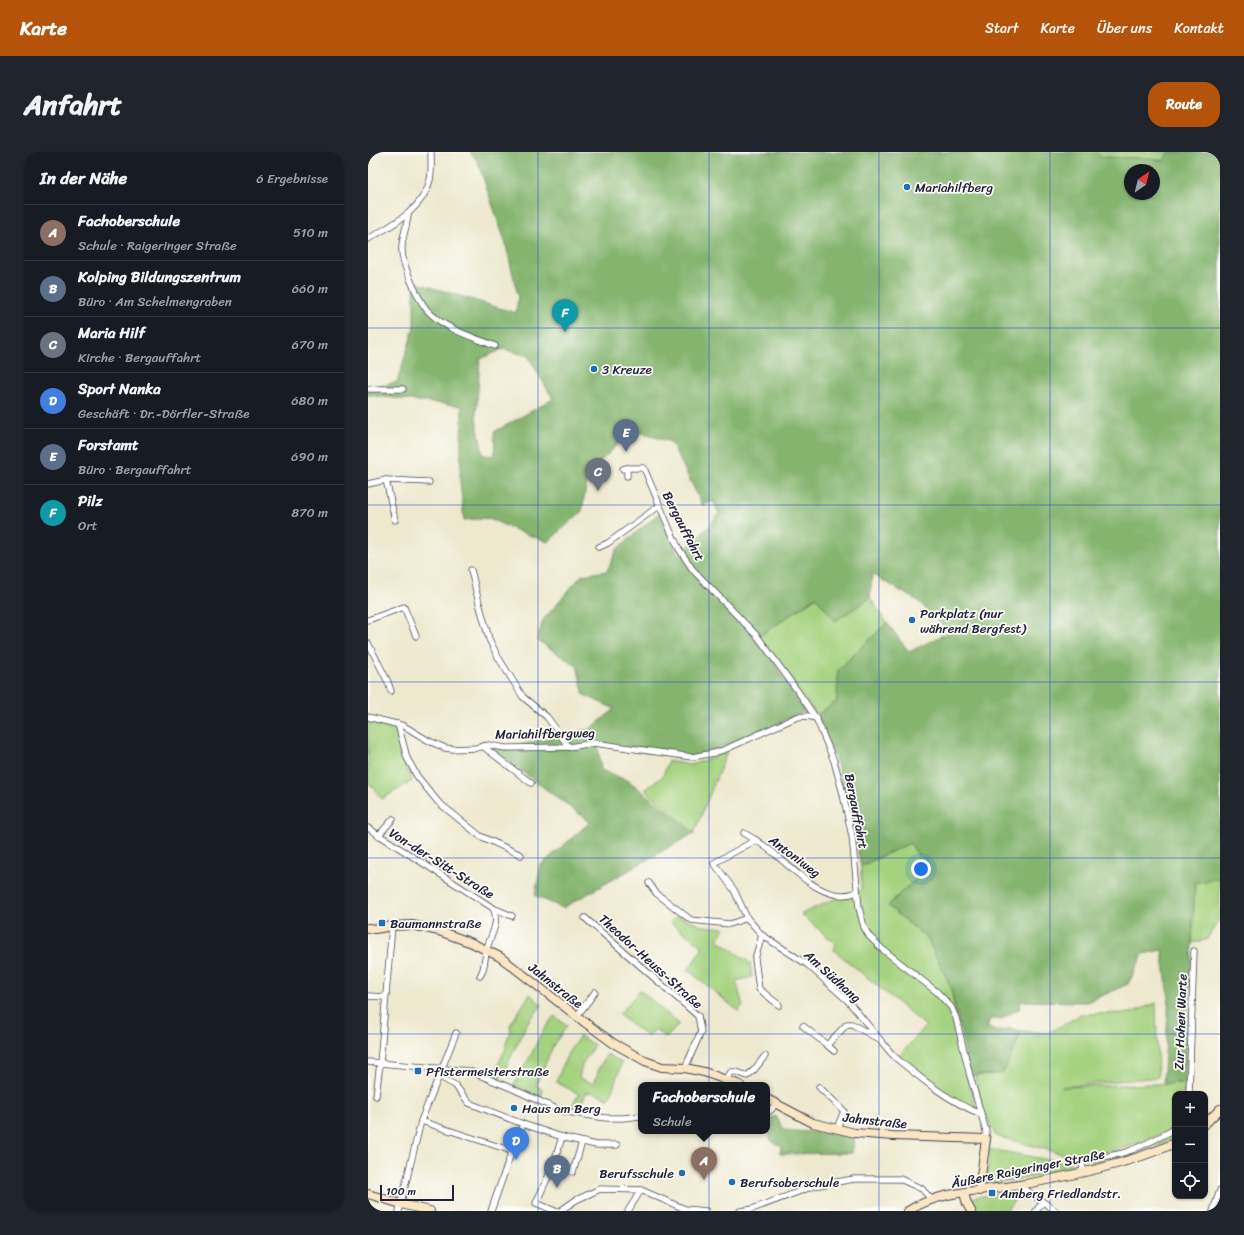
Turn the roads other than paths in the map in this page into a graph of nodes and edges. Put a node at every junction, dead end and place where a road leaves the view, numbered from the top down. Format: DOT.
graph roads {
  1 [pos="431,152"];
  2 [pos="408,215"];
  3 [pos="368,240"];
  4 [pos="495,346"];
  5 [pos="368,389"];
  6 [pos="403,389"];
  7 [pos="627,476"];
  8 [pos="386,480"];
  9 [pos="430,482"];
  10 [pos="368,484"];
  11 [pos="659,506"];
  12 [pos="395,520"];
  13 [pos="599,547"];
  14 [pos="472,570"];
  15 [pos="368,620"];
  16 [pos="416,636"];
  17 [pos="368,643"];
  18 [pos="391,691"];
  19 [pos="368,717"];
  20 [pos="816,718"];
  21 [pos="398,724"];
  22 [pos="484,746"];
  23 [pos="569,747"];
  24 [pos="530,783"];
  25 [pos="394,819"];
  26 [pos="368,828"];
  27 [pos="744,832"];
  28 [pos="378,836"];
  29 [pos="756,840"];
  30 [pos="521,855"];
  31 [pos="648,883"];
  32 [pos="857,892"];
  33 [pos="493,908"];
  34 [pos="512,916"];
  35 [pos="585,918"];
  36 [pos="747,918"];
  37 [pos="392,926"];
  38 [pos="368,928"];
  39 [pos="762,935"];
  40 [pos="487,950"];
  41 [pos="1194,951"];
  42 [pos="480,976"];
  43 [pos="595,992"];
  44 [pos="368,996"];
  45 [pos="385,997"];
  46 [pos="779,1005"];
  47 [pos="576,1017"];
  48 [pos="803,1026"];
  49 [pos="456,1033"];
  50 [pos="882,1042"];
  51 [pos="827,1045"];
  52 [pos="834,1051"];
  53 [pos="765,1056"];
  54 [pos="368,1062"];
  55 [pos="380,1063"];
  56 [pos="441,1068"];
  57 [pos="685,1068"];
  58 [pos="438,1076"];
  59 [pos="726,1079"];
  60 [pos="733,1082"];
  61 [pos="819,1087"];
  62 [pos="1189,1091"];
  63 [pos="376,1096"];
  64 [pos="770,1100"];
  65 [pos="775,1103"];
  66 [pos="1220,1109"];
  67 [pos="770,1111"];
  68 [pos="981,1114"];
  69 [pos="638,1116"];
  70 [pos="421,1121"];
  71 [pos="1208,1121"];
  72 [pos="523,1124"];
  73 [pos="837,1128"];
  74 [pos="1172,1131"];
  75 [pos="562,1137"];
  76 [pos="986,1139"];
  77 [pos="582,1142"];
  78 [pos="1172,1144"];
  79 [pos="617,1145"];
  80 [pos="512,1151"];
  81 [pos="552,1166"];
  82 [pos="1083,1172"];
  83 [pos="1019,1185"];
  84 [pos="641,1190"];
  85 [pos="1220,1190"];
  86 [pos="979,1191"];
  87 [pos="964,1193"];
  88 [pos="368,1194"];
  89 [pos="931,1199"];
  90 [pos="1043,1202"];
  91 [pos="400,1208"];
  92 [pos="689,1210"];
  93 [pos="752,1210"];
  94 [pos="430,1211"];
  95 [pos="491,1211"];
  96 [pos="555,1211"];
  97 [pos="560,1211"];
  98 [pos="628,1211"];
  99 [pos="706,1211"];
  100 [pos="740,1211"];
  101 [pos="908,1211"];
  102 [pos="971,1211"];
  103 [pos="1036,1211"];
  104 [pos="1056,1211"];
  105 [pos="1213,1211"];
  1 -- 2 [label="street"];
  2 -- 3 [label="street"];
  2 -- 4 [label="street"];
  5 -- 6 [label="street"];
  7 -- 11 [label="street, Bergauffahrt"];
  8 -- 9 [label="street"];
  8 -- 10 [label="street"];
  8 -- 12 [label="street"];
  11 -- 13 [label="street"];
  11 -- 20 [label="street, Bergauffahrt"];
  14 -- 23 [label="street"];
  15 -- 16 [label="street"];
  17 -- 18 [label="street"];
  19 -- 21 [label="street, Mariahilfbergweg"];
  20 -- 23 [label="street, Mariahilfbergweg"];
  20 -- 32 [label="street, Bergauffahrt"];
  21 -- 22 [label="street, Mariahilfbergweg"];
  21 -- 30 [label="street"];
  22 -- 23 [label="street, Mariahilfbergweg"];
  22 -- 24 [label="street"];
  25 -- 28 [label="street, Von-der-Sitt-Straße"];
  26 -- 28 [label="street, Von-der-Sitt-Straße"];
  27 -- 29 [label="street, Antoniweg"];
  28 -- 33 [label="street, Von-der-Sitt-Straße"];
  29 -- 32 [label="street, Antoniweg"];
  29 -- 36 [label="street, Am Südhang"];
  31 -- 36 [label="street"];
  32 -- 68 [label="street, Bergauffahrt"];
  33 -- 34 [label="street, Von-der-Sitt-Straße"];
  33 -- 40 [label="street, Von-der-Sitt-Straße"];
  35 -- 57 [label="street, Theodor-Heuss-Straße"];
  36 -- 39 [label="street, Am Südhang"];
  37 -- 38 [label="street, Jahnstraße"];
  37 -- 40 [label="street, Jahnstraße"];
  37 -- 45 [label="street"];
  39 -- 46 [label="street"];
  39 -- 50 [label="street, Am Südhang"];
  40 -- 42 [label="street, Von-der-Sitt-Straße"];
  40 -- 47 [label="street, Jahnstraße"];
  41 -- 62 [label="street, Zur Hohen Warte"];
  43 -- 47 [label="street"];
  44 -- 45 [label="street"];
  45 -- 55 [label="street"];
  47 -- 57 [label="street, Jahnstraße"];
  48 -- 51 [label="street"];
  49 -- 56 [label="street"];
  50 -- 51 [label="street, Am Südhang"];
  50 -- 68 [label="street, Am Südhang"];
  51 -- 52 [label="street"];
  53 -- 59 [label="street"];
  54 -- 55 [label="street"];
  55 -- 56 [label="street"];
  55 -- 63 [label="street"];
  56 -- 58 [label="street"];
  56 -- 69 [label="street"];
  57 -- 59 [label="street, Jahnstraße"];
  58 -- 70 [label="street"];
  58 -- 72 [label="street"];
  59 -- 60 [label="street, Jahnstraße"];
  61 -- 73 [label="street"];
  64 -- 65 [label="street, Jahnstraße"];
  65 -- 67 [label="street"];
  65 -- 73 [label="street, Jahnstraße"];
  66 -- 71 [label="street"];
  68 -- 76 [label="street, Bergauffahrt"];
  70 -- 80 [label="street"];
  70 -- 91 [label="street"];
  72 -- 75 [label="street"];
  72 -- 80 [label="street"];
  73 -- 76 [label="street, Jahnstraße"];
  74 -- 82 [label="street"];
  75 -- 77 [label="street"];
  75 -- 81 [label="street"];
  76 -- 86 [label="street, Bergauffahrt"];
  77 -- 79 [label="street"];
  77 -- 81 [label="street"];
  78 -- 82 [label="street, Äußere Raigeringer Straße"];
  80 -- 95 [label="street"];
  81 -- 96 [label="street"];
  82 -- 83 [label="street, Äußere Raigeringer Straße"];
  83 -- 86 [label="street, Äußere Raigeringer Straße"];
  83 -- 90 [label="street"];
  84 -- 92 [label="street"];
  84 -- 97 [label="street"];
  84 -- 98 [label="street"];
  85 -- 105 [label="street"];
  86 -- 87 [label="street, Äußere Raigeringer Straße"];
  87 -- 89 [label="street, Äußere Raigeringer Straße"];
  87 -- 102 [label="street"];
  88 -- 91 [label="street"];
  89 -- 93 [label="street"];
  89 -- 101 [label="street, Äußere Raigeringer Straße"];
  90 -- 103 [label="street"];
  90 -- 104 [label="street"];
  91 -- 94 [label="street"];
  92 -- 99 [label="street"];
  93 -- 100 [label="street"];
}
